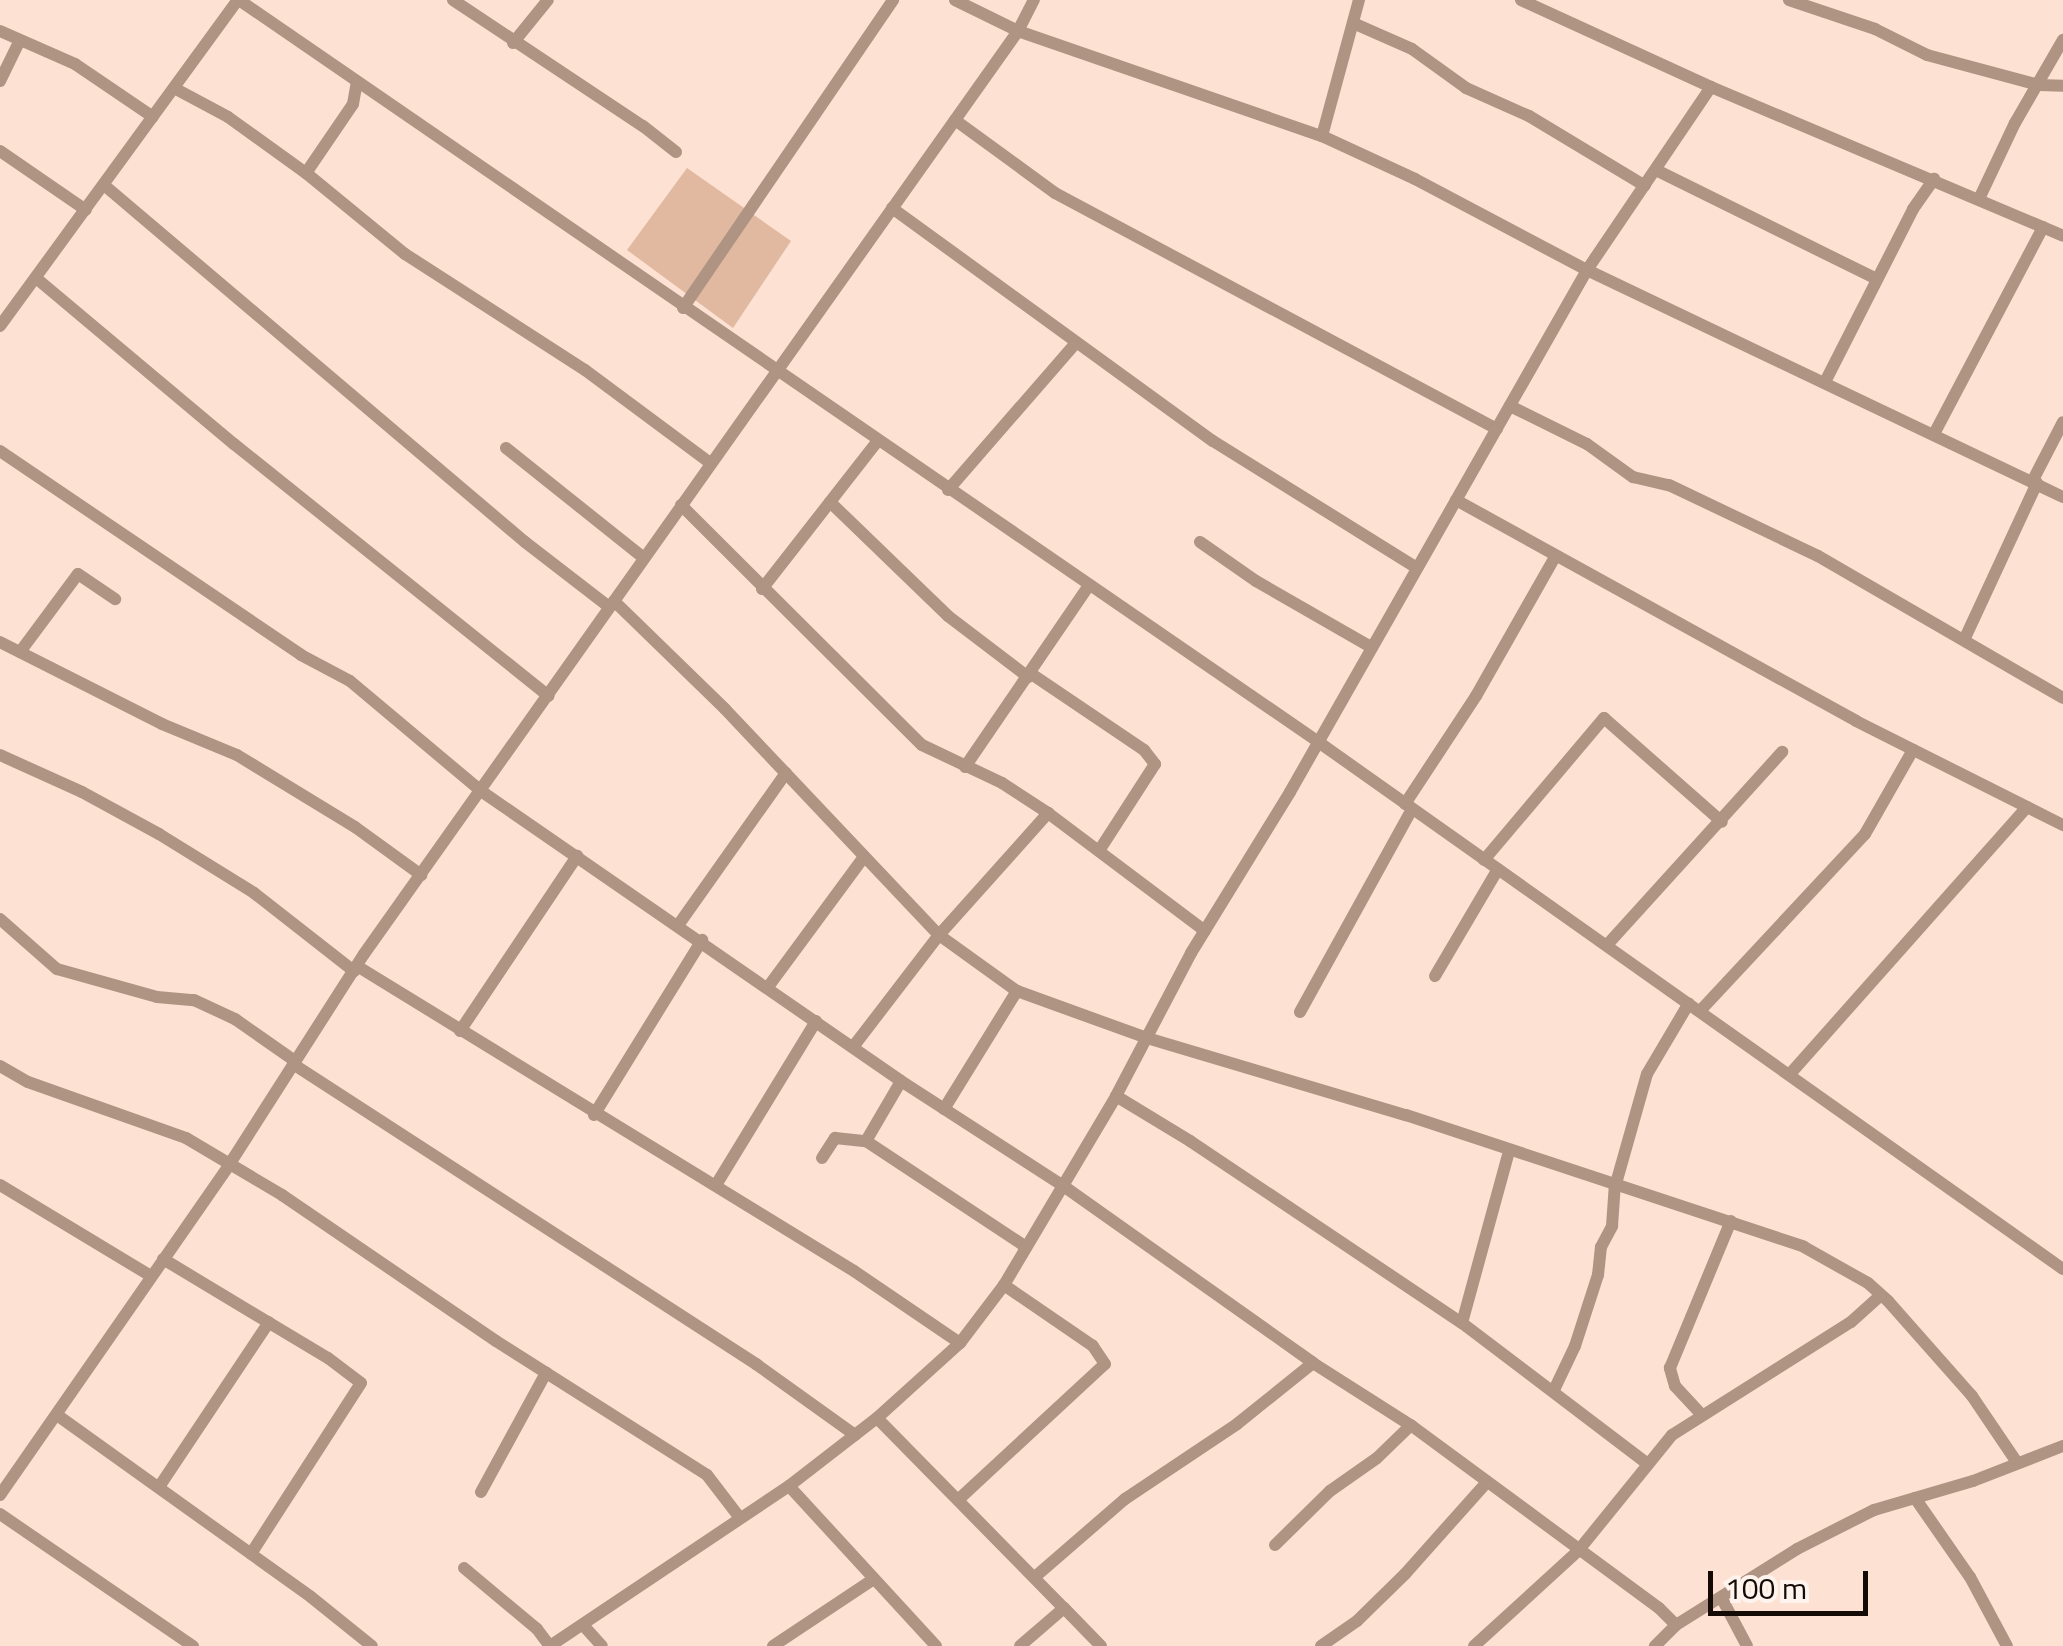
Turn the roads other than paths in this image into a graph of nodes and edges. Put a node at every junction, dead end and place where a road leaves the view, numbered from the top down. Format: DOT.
graph roads {
  1 [pos="238,0"];
  2 [pos="453,0"];
  3 [pos="548,0"];
  4 [pos="893,0"];
  5 [pos="955,0"];
  6 [pos="1034,0"];
  7 [pos="1359,0"];
  8 [pos="1521,0"];
  9 [pos="1788,0"];
  10 [pos="1353,22"];
  11 [pos="0,31"];
  12 [pos="1018,31"];
  13 [pos="2063,40"];
  14 [pos="19,42"];
  15 [pos="513,43"];
  16 [pos="0,81"];
  17 [pos="357,82"];
  18 [pos="2039,85"];
  19 [pos="2063,86"];
  20 [pos="1711,87"];
  21 [pos="174,88"];
  22 [pos="153,117"];
  23 [pos="955,120"];
  24 [pos="1322,136"];
  25 [pos="0,151"];
  26 [pos="676,152"];
  27 [pos="1656,170"];
  28 [pos="306,173"];
  29 [pos="1934,179"];
  30 [pos="104,185"];
  31 [pos="1645,186"];
  32 [pos="1979,199"];
  33 [pos="892,208"];
  34 [pos="86,210"];
  35 [pos="2043,227"];
  36 [pos="2063,236"];
  37 [pos="1588,270"];
  38 [pos="36,278"];
  39 [pos="1878,279"];
  40 [pos="683,308"];
  41 [pos="0,326"];
  42 [pos="1076,343"];
  43 [pos="776,372"];
  44 [pos="1826,382"];
  45 [pos="1510,406"];
  46 [pos="2063,422"];
  47 [pos="1497,429"];
  48 [pos="1934,434"];
  49 [pos="878,442"];
  50 [pos="506,448"];
  51 [pos="0,451"];
  52 [pos="710,463"];
  53 [pos="2035,482"];
  54 [pos="948,490"];
  55 [pos="2063,497"];
  56 [pos="1456,500"];
  57 [pos="830,502"];
  58 [pos="680,505"];
  59 [pos="1200,542"];
  60 [pos="1555,557"];
  61 [pos="644,558"];
  62 [pos="1417,568"];
  63 [pos="1089,586"];
  64 [pos="762,590"];
  65 [pos="114,599"];
  66 [pos="612,604"];
  67 [pos="1965,638"];
  68 [pos="0,642"];
  69 [pos="1371,647"];
  70 [pos="20,652"];
  71 [pos="1029,675"];
  72 [pos="2061,693"];
  73 [pos="548,696"];
  74 [pos="1317,740"];
  75 [pos="1913,750"];
  76 [pos="1782,752"];
  77 [pos="0,756"];
  78 [pos="964,767"];
  79 [pos="786,774"];
  80 [pos="481,791"];
  81 [pos="1409,807"];
  82 [pos="2028,807"];
  83 [pos="1048,813"];
  84 [pos="1722,822"];
  85 [pos="2063,825"];
  86 [pos="1099,851"];
  87 [pos="577,856"];
  88 [pos="864,858"];
  89 [pos="1484,860"];
  90 [pos="1498,869"];
  91 [pos="420,876"];
  92 [pos="0,919"];
  93 [pos="678,924"];
  94 [pos="1205,931"];
  95 [pos="939,935"];
  96 [pos="702,940"];
  97 [pos="1606,945"];
  98 [pos="355,969"];
  99 [pos="1436,976"];
  100 [pos="768,987"];
  101 [pos="1017,991"];
  102 [pos="1694,1007"];
  103 [pos="1300,1012"];
  104 [pos="816,1022"];
  105 [pos="460,1030"];
  106 [pos="1148,1038"];
  107 [pos="853,1047"];
  108 [pos="294,1062"];
  109 [pos="0,1066"];
  110 [pos="1790,1074"];
  111 [pos="901,1081"];
  112 [pos="1116,1096"];
  113 [pos="944,1108"];
  114 [pos="594,1114"];
  115 [pos="866,1140"];
  116 [pos="1509,1151"];
  117 [pos="822,1158"];
  118 [pos="229,1165"];
  119 [pos="1062,1185"];
  120 [pos="0,1186"];
  121 [pos="716,1186"];
  122 [pos="1615,1187"];
  123 [pos="1731,1221"];
  124 [pos="1026,1247"];
  125 [pos="163,1259"];
  126 [pos="2063,1268"];
  127 [pos="151,1276"];
  128 [pos="1004,1284"];
  129 [pos="1881,1295"];
  130 [pos="269,1322"];
  131 [pos="1462,1323"];
  132 [pos="960,1343"];
  133 [pos="1314,1363"];
  134 [pos="546,1372"];
  135 [pos="1554,1390"];
  136 [pos="56,1414"];
  137 [pos="1701,1414"];
  138 [pos="877,1418"];
  139 [pos="1411,1425"];
  140 [pos="855,1435"];
  141 [pos="2063,1446"];
  142 [pos="2016,1460"];
  143 [pos="1648,1464"];
  144 [pos="1486,1483"];
  145 [pos="789,1486"];
  146 [pos="159,1487"];
  147 [pos="482,1492"];
  148 [pos="0,1495"];
  149 [pos="1915,1498"];
  150 [pos="958,1500"];
  151 [pos="0,1514"];
  152 [pos="740,1518"];
  153 [pos="1276,1545"];
  154 [pos="1578,1551"];
  155 [pos="251,1554"];
  156 [pos="464,1568"];
  157 [pos="1036,1576"];
  158 [pos="874,1579"];
  159 [pos="1722,1597"];
  160 [pos="1064,1608"];
  161 [pos="583,1625"];
  162 [pos="1676,1625"];
  163 [pos="194,1646"];
  164 [pos="372,1646"];
  165 [pos="602,1646"];
  166 [pos="773,1646"];
  167 [pos="936,1646"];
  168 [pos="1020,1646"];
  169 [pos="1100,1646"];
  170 [pos="1321,1646"];
  171 [pos="1474,1646"];
  172 [pos="1655,1646"];
  173 [pos="1747,1646"];
  174 [pos="2007,1646"];
  1 -- 17 [label="street"];
  1 -- 21 [label="street"];
  2 -- 15 [label="street"];
  3 -- 15 [label="street"];
  4 -- 40 [label="street"];
  5 -- 12 [label="street"];
  6 -- 12 [label="street"];
  7 -- 10 [label="street"];
  8 -- 20 [label="street"];
  9 -- 18 [label="street"];
  10 -- 24 [label="street"];
  10 -- 31 [label="street"];
  11 -- 14 [label="street"];
  12 -- 23 [label="street"];
  12 -- 24 [label="street"];
  13 -- 18 [label="street"];
  14 -- 16 [label="street"];
  14 -- 22 [label="street"];
  15 -- 26 [label="street"];
  17 -- 28 [label="street"];
  17 -- 40 [label="street"];
  18 -- 19 [label="street"];
  18 -- 32 [label="street"];
  20 -- 27 [label="street"];
  20 -- 29 [label="street"];
  21 -- 22 [label="street"];
  21 -- 28 [label="street"];
  22 -- 30 [label="street"];
  23 -- 33 [label="street"];
  23 -- 47 [label="street"];
  24 -- 37 [label="street"];
  25 -- 34 [label="street"];
  27 -- 31 [label="street"];
  27 -- 39 [label="street"];
  28 -- 52 [label="street"];
  29 -- 32 [label="street"];
  29 -- 39 [label="street"];
  30 -- 34 [label="street"];
  30 -- 66 [label="street"];
  31 -- 37 [label="street"];
  32 -- 35 [label="street"];
  33 -- 42 [label="street"];
  33 -- 43 [label="street"];
  34 -- 38 [label="street"];
  35 -- 36 [label="street"];
  35 -- 48 [label="street"];
  37 -- 44 [label="street"];
  37 -- 45 [label="street"];
  38 -- 41 [label="street"];
  38 -- 73 [label="street"];
  39 -- 44 [label="street"];
  40 -- 43 [label="street"];
  42 -- 54 [label="street"];
  42 -- 62 [label="street"];
  43 -- 49 [label="street"];
  43 -- 52 [label="street"];
  44 -- 48 [label="street"];
  45 -- 47 [label="street"];
  45 -- 67 [label="street"];
  46 -- 53 [label="street"];
  47 -- 56 [label="street"];
  48 -- 53 [label="street"];
  49 -- 54 [label="street"];
  49 -- 57 [label="street"];
  50 -- 61 [label="street"];
  51 -- 80 [label="street"];
  52 -- 58 [label="street"];
  53 -- 55 [label="street"];
  53 -- 67 [label="street"];
  54 -- 63 [label="street"];
  56 -- 60 [label="street"];
  56 -- 62 [label="street"];
  57 -- 64 [label="street"];
  57 -- 71 [label="street"];
  58 -- 61 [label="street"];
  58 -- 64 [label="street"];
  59 -- 69 [label="street"];
  60 -- 75 [label="street"];
  60 -- 81 [label="street"];
  61 -- 66 [label="street"];
  62 -- 69 [label="street"];
  63 -- 71 [label="street"];
  63 -- 74 [label="street"];
  64 -- 78 [label="street"];
  65 -- 70 [label="street"];
  66 -- 73 [label="street"];
  66 -- 79 [label="street"];
  67 -- 72 [label="street"];
  68 -- 70 [label="street"];
  69 -- 74 [label="street"];
  70 -- 91 [label="street"];
  71 -- 78 [label="street"];
  71 -- 86 [label="street"];
  73 -- 80 [label="street"];
  74 -- 81 [label="street"];
  74 -- 94 [label="street"];
  75 -- 82 [label="street"];
  75 -- 102 [label="street"];
  76 -- 84 [label="street"];
  77 -- 98 [label="street"];
  78 -- 83 [label="street"];
  79 -- 88 [label="street"];
  79 -- 93 [label="street"];
  80 -- 87 [label="street"];
  80 -- 91 [label="street"];
  81 -- 89 [label="street"];
  81 -- 103 [label="street"];
  82 -- 85 [label="street"];
  82 -- 110 [label="street"];
  83 -- 86 [label="street"];
  83 -- 95 [label="street"];
  84 -- 89 [label="street"];
  84 -- 97 [label="street"];
  86 -- 94 [label="street"];
  87 -- 93 [label="street"];
  87 -- 105 [label="street"];
  88 -- 95 [label="street"];
  88 -- 100 [label="street"];
  89 -- 90 [label="street"];
  90 -- 97 [label="street"];
  90 -- 99 [label="street"];
  91 -- 98 [label="street"];
  92 -- 108 [label="street"];
  93 -- 96 [label="street"];
  94 -- 106 [label="street"];
  95 -- 101 [label="street"];
  95 -- 107 [label="street"];
  96 -- 100 [label="street"];
  96 -- 114 [label="street"];
  97 -- 102 [label="street"];
  98 -- 105 [label="street"];
  98 -- 108 [label="street"];
  100 -- 104 [label="street"];
  101 -- 106 [label="street"];
  101 -- 113 [label="street"];
  102 -- 110 [label="street"];
  102 -- 122 [label="street"];
  104 -- 107 [label="street"];
  104 -- 121 [label="street"];
  105 -- 114 [label="street"];
  106 -- 112 [label="street"];
  106 -- 116 [label="street"];
  107 -- 111 [label="street"];
  108 -- 118 [label="street"];
  108 -- 140 [label="street"];
  109 -- 118 [label="street"];
  110 -- 126 [label="street"];
  111 -- 113 [label="street"];
  111 -- 115 [label="street"];
  112 -- 119 [label="street"];
  112 -- 131 [label="street"];
  113 -- 119 [label="street"];
  114 -- 121 [label="street"];
  115 -- 117 [label="street"];
  115 -- 124 [label="street"];
  116 -- 122 [label="street"];
  116 -- 131 [label="street"];
  118 -- 125 [label="street"];
  118 -- 134 [label="street"];
  119 -- 124 [label="street"];
  119 -- 133 [label="street"];
  120 -- 127 [label="street"];
  121 -- 132 [label="street"];
  122 -- 123 [label="street"];
  122 -- 135 [label="street"];
  123 -- 129 [label="street"];
  123 -- 137 [label="street"];
  124 -- 128 [label="street"];
  125 -- 127 [label="street"];
  125 -- 130 [label="street"];
  127 -- 136 [label="street"];
  128 -- 132 [label="street"];
  128 -- 150 [label="street"];
  129 -- 137 [label="street"];
  129 -- 142 [label="street"];
  130 -- 146 [label="street"];
  130 -- 155 [label="street"];
  131 -- 135 [label="street"];
  132 -- 138 [label="street"];
  133 -- 139 [label="street"];
  133 -- 157 [label="street"];
  134 -- 147 [label="street"];
  134 -- 152 [label="street"];
  135 -- 143 [label="street"];
  136 -- 146 [label="street"];
  136 -- 148 [label="street"];
  137 -- 143 [label="street"];
  138 -- 140 [label="street"];
  138 -- 150 [label="street"];
  139 -- 144 [label="street"];
  139 -- 153 [label="street"];
  140 -- 145 [label="street"];
  141 -- 142 [label="street"];
  142 -- 149 [label="street"];
  143 -- 154 [label="street"];
  144 -- 154 [label="street"];
  144 -- 170 [label="street"];
  145 -- 152 [label="street"];
  145 -- 158 [label="street"];
  146 -- 155 [label="street"];
  149 -- 159 [label="street"];
  149 -- 174 [label="street"];
  150 -- 157 [label="street"];
  151 -- 163 [label="street"];
  152 -- 161 [label="street"];
  154 -- 162 [label="street"];
  154 -- 171 [label="street"];
  155 -- 164 [label="street"];
  156 -- 161 [label="street"];
  157 -- 160 [label="street"];
  158 -- 166 [label="street"];
  158 -- 167 [label="street"];
  159 -- 162 [label="street"];
  159 -- 173 [label="street"];
  160 -- 168 [label="street"];
  160 -- 169 [label="street"];
  161 -- 165 [label="street"];
  162 -- 172 [label="street"];
}
